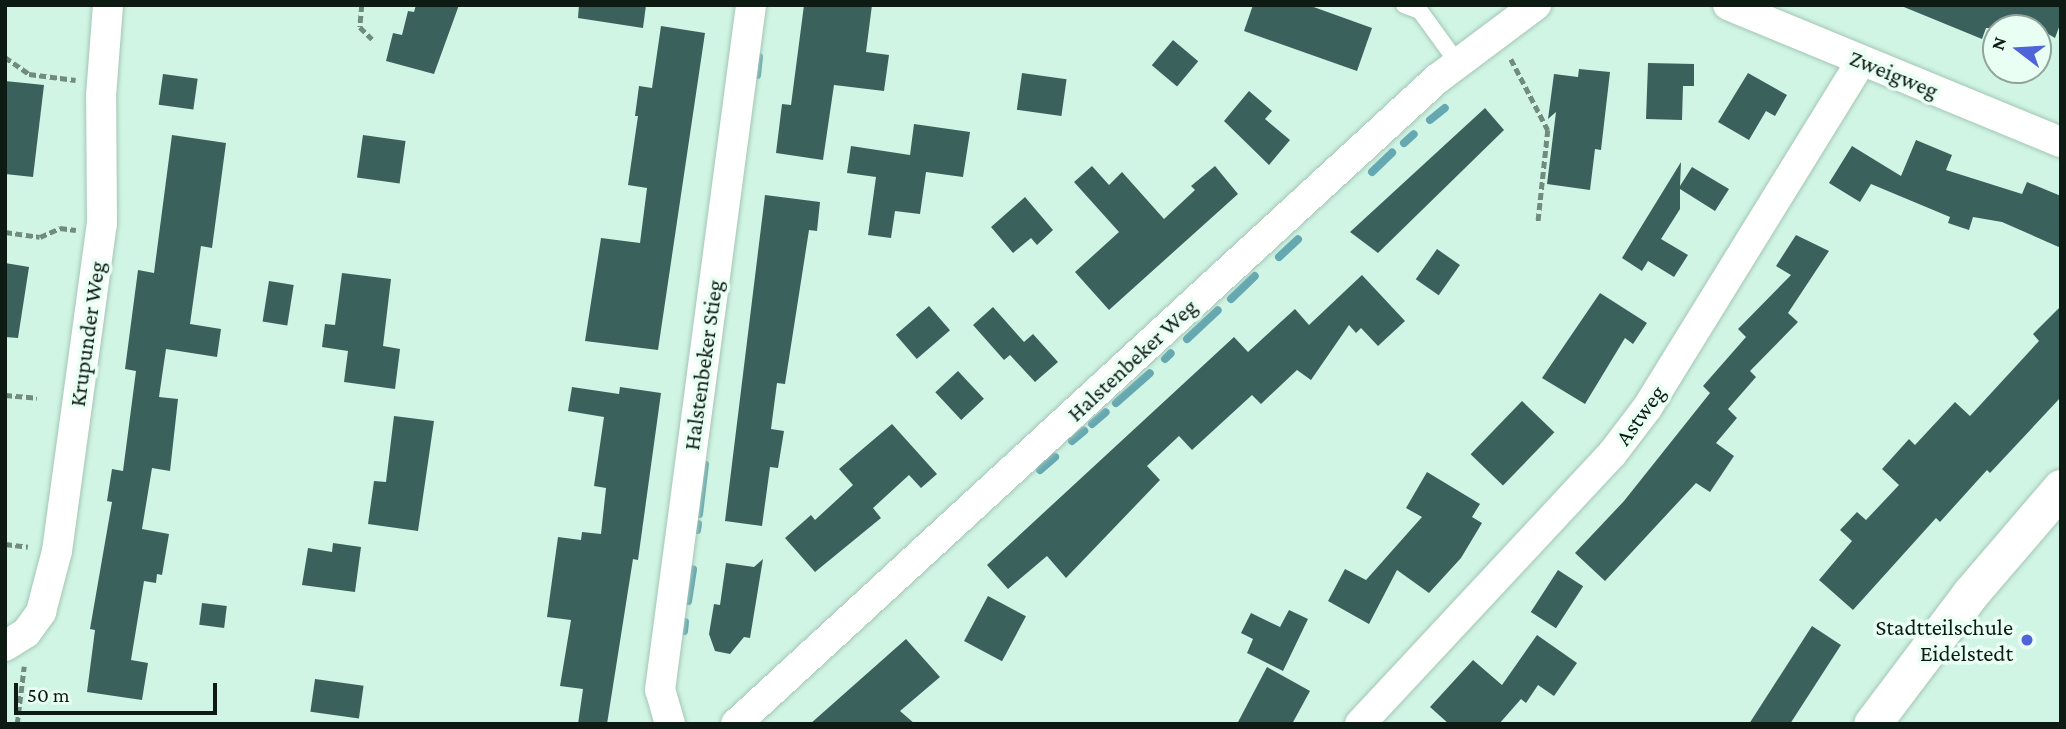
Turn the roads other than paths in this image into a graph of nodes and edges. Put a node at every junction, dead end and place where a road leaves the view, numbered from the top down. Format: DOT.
graph roads {
  1 [pos="108,5"];
  2 [pos="751,5"];
  3 [pos="1404,5"];
  4 [pos="1536,5"];
  5 [pos="1728,5"];
  6 [pos="1861,61"];
  7 [pos="1457,62"];
  8 [pos="2061,142"];
  9 [pos="2061,488"];
  10 [pos="11,652"];
  11 [pos="670,724"];
  12 [pos="736,724"];
  13 [pos="1360,724"];
  14 [pos="1872,724"];
  1 -- 10 [label="street, Krupunder Weg"];
  2 -- 11 [label="street, Halstenbeker Stieg"];
  3 -- 7 [label="lane"];
  4 -- 7 [label="street, Halstenbeker Weg"];
  5 -- 6 [label="street, Zweigweg"];
  6 -- 8 [label="street, Zweigweg"];
  6 -- 13 [label="street, Astweg"];
  7 -- 12 [label="street, Halstenbeker Weg"];
  9 -- 14 [label="street"];
}
